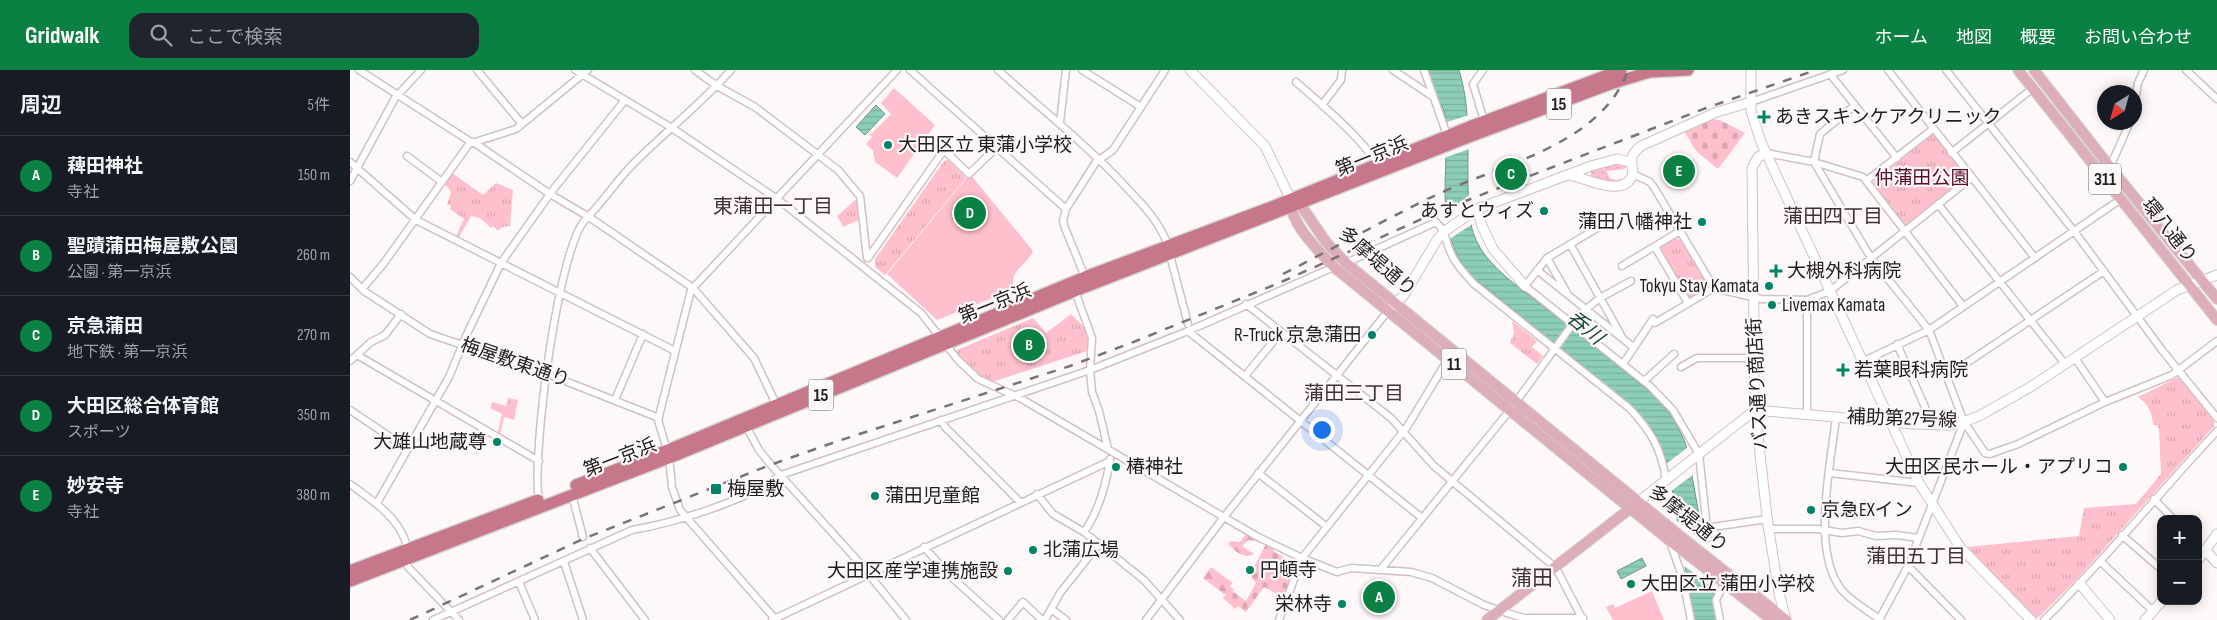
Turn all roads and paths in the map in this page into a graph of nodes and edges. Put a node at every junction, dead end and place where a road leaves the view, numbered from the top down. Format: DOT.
graph roads {
  1 [pos="359,70"];
  2 [pos="421,70"];
  3 [pos="477,70"];
  4 [pos="574,70"];
  5 [pos="588,70"];
  6 [pos="695,70"];
  7 [pos="731,70"];
  8 [pos="897,70"];
  9 [pos="910,70"];
  10 [pos="998,70"];
  11 [pos="1066,70"];
  12 [pos="1082,70"];
  13 [pos="1165,70"];
  14 [pos="1190,70"];
  15 [pos="1342,70"];
  16 [pos="1393,70"];
  17 [pos="1424,70"];
  18 [pos="1483,70"];
  19 [pos="1688,70"];
  20 [pos="1751,70"];
  21 [pos="1843,70"];
  22 [pos="1888,70"];
  23 [pos="1946,70"];
  24 [pos="2018,70"];
  25 [pos="2144,70"];
  26 [pos="2186,70"];
  27 [pos="1617,71"];
  28 [pos="1653,71"];
  29 [pos="2038,71"];
  30 [pos="1830,74"];
  31 [pos="582,75"];
  32 [pos="1296,82"];
  33 [pos="2138,85"];
  34 [pos="717,86"];
  35 [pos="2033,88"];
  36 [pos="397,94"];
  37 [pos="1432,96"];
  38 [pos="625,100"];
  39 [pos="2217,100"];
  40 [pos="1751,102"];
  41 [pos="1322,104"];
  42 [pos="1855,106"];
  43 [pos="1141,107"];
  44 [pos="1060,122"];
  45 [pos="522,124"];
  46 [pos="1989,124"];
  47 [pos="1486,126"];
  48 [pos="672,128"];
  49 [pos="1933,129"];
  50 [pos="2126,130"];
  51 [pos="1445,137"];
  52 [pos="472,142"];
  53 [pos="996,148"];
  54 [pos="1766,153"];
  55 [pos="1952,153"];
  56 [pos="407,156"];
  57 [pos="817,156"];
  58 [pos="1099,158"];
  59 [pos="1897,158"];
  60 [pos="350,162"];
  61 [pos="1630,162"];
  62 [pos="1814,162"];
  63 [pos="1376,164"];
  64 [pos="1588,167"];
  65 [pos="2110,167"];
  66 [pos="358,169"];
  67 [pos="1633,174"];
  68 [pos="1564,175"];
  69 [pos="1971,178"];
  70 [pos="1588,180"];
  71 [pos="350,181"];
  72 [pos="1866,181"];
  73 [pos="442,182"];
  74 [pos="550,194"];
  75 [pos="776,198"];
  76 [pos="2121,199"];
  77 [pos="1294,204"];
  78 [pos="1938,204"];
  79 [pos="1066,209"];
  80 [pos="1475,211"];
  81 [pos="589,217"];
  82 [pos="416,220"];
  83 [pos="1599,227"];
  84 [pos="1446,230"];
  85 [pos="2074,230"];
  86 [pos="1680,231"];
  87 [pos="1905,231"];
  88 [pos="1570,244"];
  89 [pos="1655,247"];
  90 [pos="1169,250"];
  91 [pos="868,258"];
  92 [pos="1547,258"];
  93 [pos="1872,258"];
  94 [pos="2035,258"];
  95 [pos="501,263"];
  96 [pos="1346,263"];
  97 [pos="1622,266"];
  98 [pos="1334,267"];
  99 [pos="868,269"];
  100 [pos="1537,270"];
  101 [pos="2104,271"];
  102 [pos="2217,275"];
  103 [pos="350,277"];
  104 [pos="1085,277"];
  105 [pos="1631,281"];
  106 [pos="2203,281"];
  107 [pos="2000,282"];
  108 [pos="2188,284"];
  109 [pos="1525,286"];
  110 [pos="692,288"];
  111 [pos="1714,288"];
  112 [pos="362,289"];
  113 [pos="1076,291"];
  114 [pos="1830,291"];
  115 [pos="561,293"];
  116 [pos="1568,294"];
  117 [pos="1600,298"];
  118 [pos="1754,299"];
  119 [pos="2217,299"];
  120 [pos="1807,300"];
  121 [pos="1688,303"];
  122 [pos="1246,304"];
  123 [pos="1397,304"];
  124 [pos="1963,306"];
  125 [pos="1585,309"];
  126 [pos="1388,311"];
  127 [pos="401,314"];
  128 [pos="2139,316"];
  129 [pos="2030,320"];
  130 [pos="2217,320"];
  131 [pos="1188,324"];
  132 [pos="1572,325"];
  133 [pos="1929,330"];
  134 [pos="1188,331"];
  135 [pos="1281,332"];
  136 [pos="643,334"];
  137 [pos="943,339"];
  138 [pos="1625,341"];
  139 [pos="2217,341"];
  140 [pos="462,343"];
  141 [pos="1897,344"];
  142 [pos="1634,347"];
  143 [pos="1556,348"];
  144 [pos="675,351"];
  145 [pos="1674,354"];
  146 [pos="357,355"];
  147 [pos="1754,358"];
  148 [pos="2075,358"];
  149 [pos="1448,359"];
  150 [pos="350,361"];
  151 [pos="1864,361"];
  152 [pos="1623,364"];
  153 [pos="2065,364"];
  154 [pos="1681,367"];
  155 [pos="1090,370"];
  156 [pos="2179,370"];
  157 [pos="545,373"];
  158 [pos="1336,374"];
  159 [pos="1245,376"];
  160 [pos="1947,376"];
  161 [pos="1644,381"];
  162 [pos="1014,396"];
  163 [pos="615,400"];
  164 [pos="436,401"];
  165 [pos="2105,402"];
  166 [pos="776,404"];
  167 [pos="1512,405"];
  168 [pos="350,410"];
  169 [pos="1755,410"];
  170 [pos="1806,415"];
  171 [pos="1836,417"];
  172 [pos="658,418"];
  173 [pos="2217,418"];
  174 [pos="1300,419"];
  175 [pos="941,420"];
  176 [pos="1889,422"];
  177 [pos="1964,422"];
  178 [pos="1925,424"];
  179 [pos="746,426"];
  180 [pos="1404,430"];
  181 [pos="2217,431"];
  182 [pos="408,449"];
  183 [pos="1110,451"];
  184 [pos="669,454"];
  185 [pos="1699,454"];
  186 [pos="1110,461"];
  187 [pos="539,462"];
  188 [pos="1258,473"];
  189 [pos="1830,473"];
  190 [pos="781,475"];
  191 [pos="1370,475"];
  192 [pos="1667,480"];
  193 [pos="1452,481"];
  194 [pos="1919,483"];
  195 [pos="350,484"];
  196 [pos="1038,494"];
  197 [pos="572,495"];
  198 [pos="2154,499"];
  199 [pos="539,500"];
  200 [pos="377,503"];
  201 [pos="1021,503"];
  202 [pos="1932,504"];
  203 [pos="1635,505"];
  204 [pos="2169,515"];
  205 [pos="685,516"];
  206 [pos="1224,517"];
  207 [pos="1422,518"];
  208 [pos="1768,524"];
  209 [pos="1328,527"];
  210 [pos="1706,528"];
  211 [pos="1824,530"];
  212 [pos="1084,532"];
  213 [pos="2217,534"];
  214 [pos="2122,535"];
  215 [pos="583,537"];
  216 [pos="1708,538"];
  217 [pos="1919,538"];
  218 [pos="1669,540"];
  219 [pos="1099,544"];
  220 [pos="2217,545"];
  221 [pos="924,547"];
  222 [pos="590,548"];
  223 [pos="2202,548"];
  224 [pos="2206,551"];
  225 [pos="405,555"];
  226 [pos="2202,556"];
  227 [pos="1302,558"];
  228 [pos="2100,561"];
  229 [pos="564,562"];
  230 [pos="2217,563"];
  231 [pos="1908,566"];
  232 [pos="2157,566"];
  233 [pos="1556,568"];
  234 [pos="1382,569"];
  235 [pos="350,571"];
  236 [pos="868,575"];
  237 [pos="350,581"];
  238 [pos="519,582"];
  239 [pos="1724,584"];
  240 [pos="2080,584"];
  241 [pos="1162,600"];
  242 [pos="2158,605"];
  243 [pos="1051,610"];
  244 [pos="1499,610"];
  245 [pos="450,611"];
  246 [pos="2153,611"];
  247 [pos="902,619"];
  248 [pos="1583,619"];
  249 [pos="433,620"];
  250 [pos="459,620"];
  251 [pos="535,620"];
  252 [pos="583,620"];
  253 [pos="645,620"];
  254 [pos="774,620"];
  255 [pos="999,620"];
  256 [pos="1008,620"];
  257 [pos="1044,620"];
  258 [pos="1066,620"];
  259 [pos="1146,620"];
  260 [pos="1180,620"];
  261 [pos="1279,620"];
  262 [pos="1487,620"];
  263 [pos="1691,620"];
  264 [pos="1720,620"];
  265 [pos="1772,620"];
  266 [pos="1786,620"];
  267 [pos="1880,620"];
  268 [pos="1962,620"];
  269 [pos="2031,620"];
  270 [pos="2044,620"];
  271 [pos="2110,620"];
  272 [pos="2145,620"];
  1 -- 36 [label="street"];
  2 -- 36 [label="street"];
  3 -- 45 [label="street"];
  4 -- 31 [label="street"];
  5 -- 31 [label="street"];
  6 -- 34 [label="street"];
  7 -- 34 [label="street"];
  8 -- 57 [label="street"];
  9 -- 53 [label="street"];
  10 -- 44 [label="street"];
  11 -- 44 [label="street"];
  12 -- 43 [label="street"];
  13 -- 43 [label="street"];
  14 -- 77 [label="street"];
  15 -- 41 [label="street"];
  16 -- 37 [label="street"];
  17 -- 37 [label="street"];
  18 -- 47 [label="street"];
  19 -- 28 [label="highway, 第一京浜"];
  20 -- 40 [label="street"];
  21 -- 30 [label="street"];
  22 -- 49 [label="street"];
  23 -- 46 [label="street"];
  24 -- 35 [label="main road, 環八通り / 311"];
  25 -- 33 [label="street"];
  26 -- 39 [label="street"];
  27 -- 47 [label="highway, 第一京浜 / 15"];
  28 -- 47 [label="highway, 第一京浜 / 15"];
  29 -- 65 [label="main road, 環八通り / 311"];
  30 -- 40 [label="street"];
  30 -- 42 [label="street"];
  31 -- 38 [label="street"];
  31 -- 45 [label="street"];
  32 -- 41 [label="street"];
  34 -- 48 [label="street"];
  34 -- 57 [label="street"];
  35 -- 46 [label="street"];
  35 -- 76 [label="main road, 環八通り / 311"];
  36 -- 52 [label="street"];
  36 -- 66 [label="street"];
  37 -- 51 [label="street"];
  38 -- 48 [label="street"];
  38 -- 74 [label="street"];
  40 -- 54 [label="street"];
  40 -- 61 [label="street"];
  41 -- 63 [label="street"];
  42 -- 59 [label="street"];
  42 -- 62 [label="street"];
  43 -- 58 [label="street"];
  44 -- 58 [label="street"];
  45 -- 52 [label="street"];
  46 -- 55 [label="street"];
  46 -- 85 [label="street"];
  47 -- 51 [label="highway, 第一京浜 / 15"];
  48 -- 75 [label="street"];
  48 -- 81 [label="street"];
  49 -- 55 [label="street"];
  49 -- 59 [label="street"];
  50 -- 65 [label="street"];
  51 -- 63 [label="highway, 第一京浜 / 15"];
  51 -- 77 [label="highway, 第一京浜 / 15"];
  52 -- 73 [label="street"];
  52 -- 74 [label="street"];
  53 -- 79 [label="street"];
  53 -- 91 [label="street"];
  54 -- 62 [label="street"];
  54 -- 114 [label="street"];
  54 -- 118 [label="street, バス通り商店街"];
  55 -- 69 [label="street"];
  56 -- 73 [label="street"];
  57 -- 75 [label="street"];
  57 -- 91 [label="street"];
  58 -- 79 [label="street"];
  58 -- 90 [label="street"];
  59 -- 72 [label="street"];
  60 -- 66 [label="street"];
  61 -- 64 [label="street"];
  61 -- 67 [label="street"];
  62 -- 72 [label="street"];
  62 -- 93 [label="street"];
  63 -- 77 [label="highway, 第一京浜 / 15"];
  64 -- 68 [label="street"];
  64 -- 70 [label="street"];
  65 -- 106 [label="main road, 環八通り / 311"];
  66 -- 71 [label="street"];
  66 -- 82 [label="street"];
  67 -- 70 [label="street"];
  67 -- 86 [label="street"];
  68 -- 70 [label="street"];
  68 -- 80 [label="street"];
  69 -- 78 [label="street"];
  69 -- 94 [label="street"];
  72 -- 87 [label="street"];
  73 -- 82 [label="street"];
  74 -- 81 [label="street"];
  74 -- 95 [label="street"];
  75 -- 99 [label="street"];
  75 -- 110 [label="street"];
  76 -- 85 [label="street"];
  76 -- 108 [label="main road, 環八通り / 311"];
  77 -- 90 [label="highway, 第一京浜 / 15"];
  77 -- 96 [label="main road, 多摩堤通り / 11"];
  77 -- 98 [label="main road, 多摩堤通り / 11"];
  78 -- 87 [label="street"];
  78 -- 107 [label="street"];
  79 -- 104 [label="street"];
  80 -- 84 [label="street"];
  80 -- 109 [label="street"];
  81 -- 110 [label="street"];
  81 -- 115 [label="street"];
  82 -- 95 [label="street"];
  82 -- 112 [label="street"];
  83 -- 88 [label="street"];
  84 -- 96 [label="street"];
  84 -- 123 [label="street"];
  84 -- 143 [label="street"];
  85 -- 94 [label="street"];
  85 -- 101 [label="street"];
  86 -- 89 [label="street"];
  86 -- 111 [label="street"];
  87 -- 93 [label="street"];
  87 -- 124 [label="street"];
  88 -- 92 [label="street"];
  88 -- 117 [label="street"];
  89 -- 97 [label="street"];
  89 -- 121 [label="street"];
  90 -- 104 [label="highway, 第一京浜 / 15"];
  90 -- 113 [label="highway, 第一京浜 / 15"];
  90 -- 131 [label="street"];
  91 -- 99 [label="street"];
  92 -- 100 [label="street"];
  92 -- 116 [label="street"];
  93 -- 114 [label="street"];
  93 -- 133 [label="street"];
  94 -- 107 [label="street"];
  95 -- 115 [label="street"];
  95 -- 140 [label="street"];
  96 -- 123 [label="main road, 多摩堤通り / 11"];
  98 -- 122 [label="street"];
  98 -- 126 [label="main road, 多摩堤通り / 11"];
  99 -- 137 [label="street"];
  100 -- 109 [label="street"];
  100 -- 116 [label="street"];
  101 -- 128 [label="street"];
  101 -- 129 [label="street"];
  102 -- 106 [label="street"];
  103 -- 112 [label="street, 梅屋敷東通り"];
  104 -- 137 [label="highway, 第一京浜 / 15"];
  105 -- 117 [label="street"];
  106 -- 108 [label="street"];
  106 -- 119 [label="main road, 環八通り / 311"];
  107 -- 124 [label="street"];
  107 -- 129 [label="street"];
  108 -- 128 [label="street, 補助第27号線"];
  108 -- 130 [label="main road, 環八通り / 311"];
  109 -- 132 [label="street"];
  110 -- 144 [label="street"];
  110 -- 166 [label="street"];
  111 -- 118 [label="street"];
  111 -- 121 [label="street"];
  112 -- 127 [label="street, 梅屋敷東通り"];
  113 -- 137 [label="highway, 第一京浜 / 15"];
  113 -- 155 [label="street"];
  114 -- 120 [label="street"];
  114 -- 151 [label="street"];
  115 -- 136 [label="street"];
  115 -- 157 [label="street"];
  116 -- 125 [label="street"];
  117 -- 125 [label="street"];
  117 -- 138 [label="street"];
  118 -- 120 [label="street"];
  118 -- 147 [label="street, バス通り商店街"];
  120 -- 170 [label="street"];
  121 -- 142 [label="street"];
  122 -- 134 [label="street"];
  122 -- 135 [label="street"];
  123 -- 126 [label="street"];
  123 -- 167 [label="main road, 多摩堤通り / 11"];
  124 -- 133 [label="street"];
  125 -- 132 [label="street"];
  125 -- 138 [label="street"];
  126 -- 149 [label="main road, 多摩堤通り / 11"];
  126 -- 158 [label="street"];
  127 -- 140 [label="street, 梅屋敷東通り"];
  127 -- 146 [label="street"];
  128 -- 148 [label="street, 補助第27号線"];
  128 -- 156 [label="street"];
  129 -- 153 [label="street"];
  129 -- 160 [label="street"];
  132 -- 143 [label="street"];
  132 -- 152 [label="street"];
  133 -- 141 [label="street"];
  133 -- 160 [label="street"];
  134 -- 155 [label="street"];
  134 -- 159 [label="street"];
  135 -- 158 [label="street"];
  135 -- 159 [label="street"];
  136 -- 144 [label="street"];
  136 -- 163 [label="street"];
  137 -- 162 [label="street"];
  137 -- 166 [label="highway, 第一京浜 / 15"];
  137 -- 179 [label="highway, 第一京浜 / 15"];
  138 -- 142 [label="street"];
  139 -- 156 [label="street"];
  140 -- 157 [label="street, 梅屋敷東通り"];
  140 -- 164 [label="street"];
  141 -- 151 [label="street"];
  141 -- 178 [label="street"];
  142 -- 152 [label="street"];
  143 -- 167 [label="street"];
  143 -- 192 [label="street"];
  144 -- 172 [label="street"];
  145 -- 161 [label="street"];
  146 -- 150 [label="street"];
  146 -- 164 [label="street"];
  147 -- 154 [label="street"];
  147 -- 169 [label="street, バス通り商店街"];
  148 -- 153 [label="street, 補助第27号線"];
  148 -- 165 [label="street"];
  149 -- 167 [label="main road, 多摩堤通り / 11"];
  149 -- 180 [label="street"];
  151 -- 176 [label="street"];
  152 -- 161 [label="street"];
  153 -- 177 [label="street, 補助第27号線"];
  155 -- 162 [label="street"];
  155 -- 183 [label="street"];
  156 -- 165 [label="street"];
  156 -- 173 [label="street"];
  157 -- 163 [label="street, 梅屋敷東通り"];
  157 -- 187 [label="street"];
  158 -- 174 [label="street"];
  158 -- 180 [label="street"];
  159 -- 174 [label="street"];
  160 -- 177 [label="street"];
  161 -- 185 [label="street"];
  162 -- 175 [label="street"];
  162 -- 183 [label="street"];
  163 -- 172 [label="street, 梅屋敷東通り"];
  164 -- 182 [label="street"];
  164 -- 187 [label="street"];
  165 -- 177 [label="street"];
  166 -- 184 [label="highway, 第一京浜 / 15"];
  167 -- 193 [label="street"];
  167 -- 203 [label="main road, 多摩堤通り / 11"];
  168 -- 182 [label="street"];
  169 -- 170 [label="street, 補助第27号線"];
  169 -- 185 [label="street"];
  169 -- 208 [label="street, バス通り商店街"];
  170 -- 171 [label="street, 補助第27号線"];
  171 -- 176 [label="street, 補助第27号線"];
  171 -- 189 [label="street"];
  172 -- 184 [label="street"];
  174 -- 188 [label="street"];
  174 -- 191 [label="street"];
  175 -- 190 [label="street"];
  175 -- 201 [label="street"];
  176 -- 178 [label="street, 補助第27号線"];
  176 -- 194 [label="street"];
  177 -- 178 [label="street, 補助第27号線"];
  177 -- 202 [label="street"];
  179 -- 184 [label="highway, 第一京浜 / 15"];
  179 -- 190 [label="street"];
  180 -- 191 [label="street"];
  180 -- 193 [label="street"];
  181 -- 198 [label="street"];
  182 -- 200 [label="street"];
  183 -- 186 [label="street"];
  183 -- 206 [label="street"];
  184 -- 197 [label="highway, 第一京浜 / 15"];
  184 -- 199 [label="highway, 第一京浜 / 15"];
  184 -- 205 [label="street"];
  185 -- 192 [label="street"];
  185 -- 210 [label="street"];
  186 -- 196 [label="street"];
  186 -- 212 [label="street"];
  187 -- 199 [label="street"];
  188 -- 206 [label="street"];
  188 -- 209 [label="street"];
  189 -- 194 [label="street"];
  189 -- 211 [label="street"];
  190 -- 205 [label="street"];
  190 -- 236 [label="street"];
  191 -- 207 [label="street"];
  191 -- 209 [label="street"];
  192 -- 203 [label="street"];
  193 -- 207 [label="street"];
  193 -- 233 [label="street"];
  194 -- 202 [label="street"];
  195 -- 200 [label="street"];
  196 -- 201 [label="street"];
  196 -- 212 [label="street"];
  197 -- 215 [label="street"];
  197 -- 225 [label="highway, 第一京浜 / 15"];
  198 -- 204 [label="street"];
  198 -- 214 [label="street"];
  199 -- 225 [label="highway, 第一京浜 / 15"];
  200 -- 225 [label="street"];
  201 -- 221 [label="street"];
  202 -- 217 [label="street"];
  202 -- 269 [label="street"];
  203 -- 218 [label="main road, 多摩堤通り / 11"];
  203 -- 233 [label="main road"];
  203 -- 266 [label="main road, 多摩堤通り / 11"];
  205 -- 222 [label="street"];
  205 -- 254 [label="street"];
  206 -- 227 [label="street"];
  206 -- 241 [label="street"];
  207 -- 234 [label="street"];
  208 -- 210 [label="street"];
  208 -- 211 [label="street"];
  208 -- 266 [label="street, バス通り商店街"];
  209 -- 227 [label="street"];
  210 -- 216 [label="street"];
  211 -- 217 [label="street"];
  211 -- 267 [label="street"];
  212 -- 219 [label="street"];
  213 -- 224 [label="street"];
  214 -- 228 [label="street"];
  214 -- 232 [label="street"];
  217 -- 231 [label="street"];
  218 -- 239 [label="main road, 多摩堤通り / 11"];
  218 -- 263 [label="street"];
  219 -- 241 [label="street"];
  219 -- 243 [label="street"];
  220 -- 224 [label="street"];
  221 -- 236 [label="street"];
  221 -- 255 [label="street"];
  222 -- 229 [label="street"];
  222 -- 253 [label="street"];
  223 -- 224 [label="street"];
  224 -- 226 [label="street"];
  224 -- 230 [label="street"];
  225 -- 235 [label="highway, 第一京浜 / 15"];
  225 -- 237 [label="highway, 第一京浜 / 15"];
  225 -- 245 [label="street"];
  227 -- 234 [label="street"];
  227 -- 261 [label="street"];
  228 -- 240 [label="street"];
  228 -- 246 [label="street"];
  229 -- 238 [label="street"];
  229 -- 252 [label="street"];
  231 -- 267 [label="street"];
  231 -- 268 [label="street"];
  233 -- 244 [label="main road"];
  233 -- 248 [label="street"];
  234 -- 244 [label="street"];
  236 -- 247 [label="street"];
  236 -- 254 [label="street"];
  238 -- 245 [label="street"];
  238 -- 251 [label="street"];
  239 -- 264 [label="street"];
  239 -- 265 [label="main road, 多摩堤通り / 11"];
  240 -- 270 [label="street"];
  240 -- 271 [label="street"];
  241 -- 259 [label="street"];
  241 -- 260 [label="street"];
  242 -- 246 [label="street"];
  243 -- 257 [label="street"];
  243 -- 258 [label="street"];
  244 -- 248 [label="street"];
  244 -- 262 [label="main road"];
  245 -- 249 [label="street"];
  245 -- 250 [label="street"];
  246 -- 272 [label="street"];
  256 -- 257 [label="street"];
}
